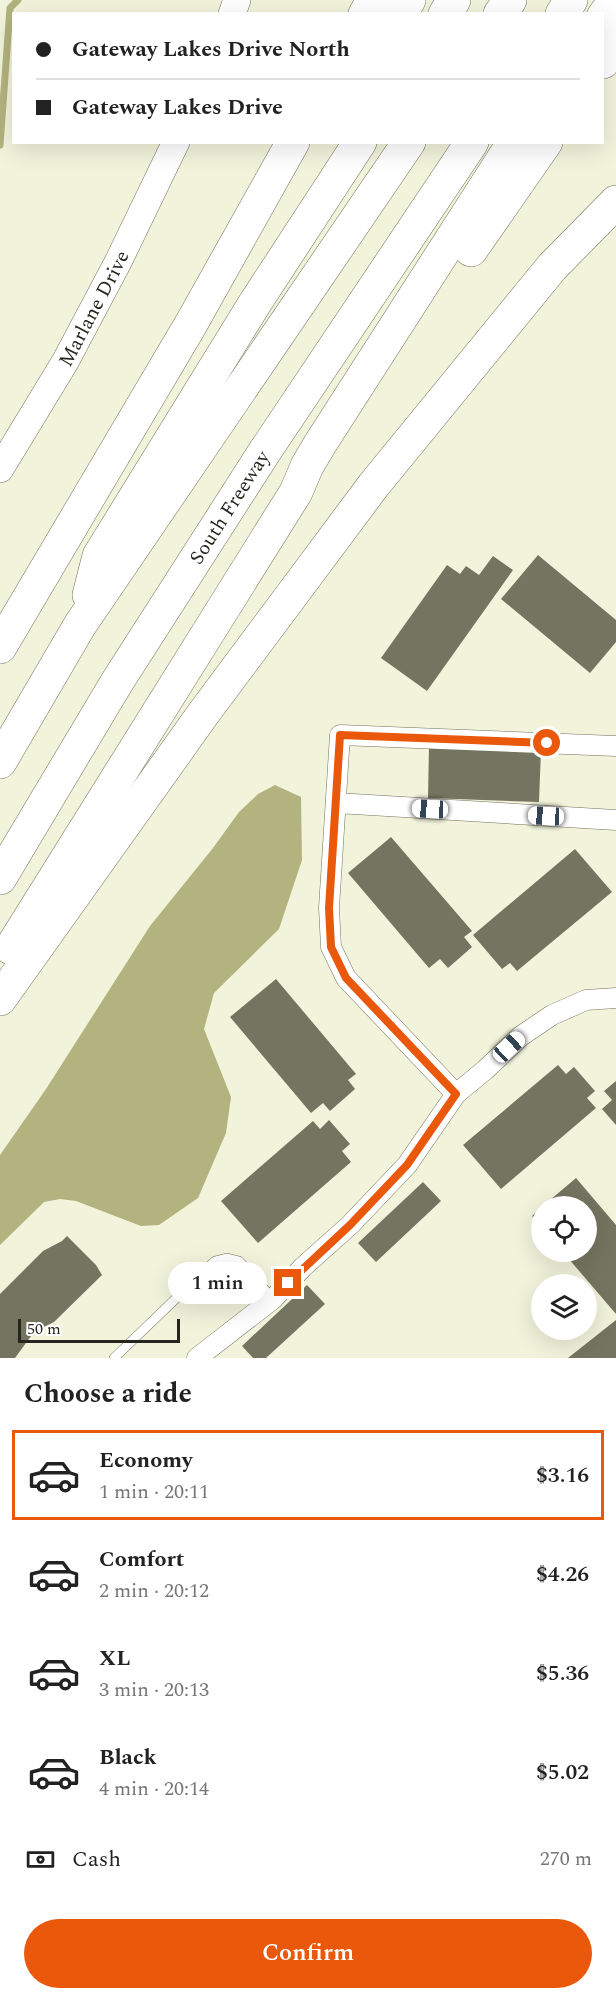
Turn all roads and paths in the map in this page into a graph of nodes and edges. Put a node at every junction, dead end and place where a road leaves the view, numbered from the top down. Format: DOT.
graph roads {
  1 [pos="615,0"];
  2 [pos="604,16"];
  3 [pos="616,43"];
  4 [pos="604,61"];
  5 [pos="175,144"];
  6 [pos="292,144"];
  7 [pos="313,144"];
  8 [pos="359,144"];
  9 [pos="408,144"];
  10 [pos="471,144"];
  11 [pos="513,144"];
  12 [pos="545,144"];
  13 [pos="616,202"];
  14 [pos="191,324"];
  15 [pos="0,469"];
  16 [pos="296,492"];
  17 [pos="80,625"];
  18 [pos="0,647"];
  19 [pos="616,746"];
  20 [pos="0,762"];
  21 [pos="337,803"];
  22 [pos="616,820"];
  23 [pos="0,878"];
  24 [pos="0,974"];
  25 [pos="616,998"];
  26 [pos="0,999"];
  27 [pos="456,1094"];
  28 [pos="273,1299"];
  29 [pos="114,1358"];
  30 [pos="197,1358"];
  1 -- 2 [label="highway"];
  3 -- 4 [label="highway"];
  5 -- 15 [label="street, Marlane Drive"];
  6 -- 14 [label="highway"];
  7 -- 14 [label="highway"];
  8 -- 17 [label="highway"];
  9 -- 17 [label="highway"];
  10 -- 23 [label="highway, South Freeway"];
  11 -- 16 [label="highway"];
  12 -- 16 [label="highway"];
  13 -- 26 [label="highway"];
  14 -- 18 [label="highway"];
  16 -- 24 [label="highway"];
  17 -- 20 [label="highway"];
  19 -- 21 [label="street"];
  21 -- 22 [label="street"];
  21 -- 27 [label="street"];
  25 -- 27 [label="street"];
  27 -- 28 [label="street"];
  28 -- 29 [label="lane"];
  28 -- 30 [label="street"];
}
